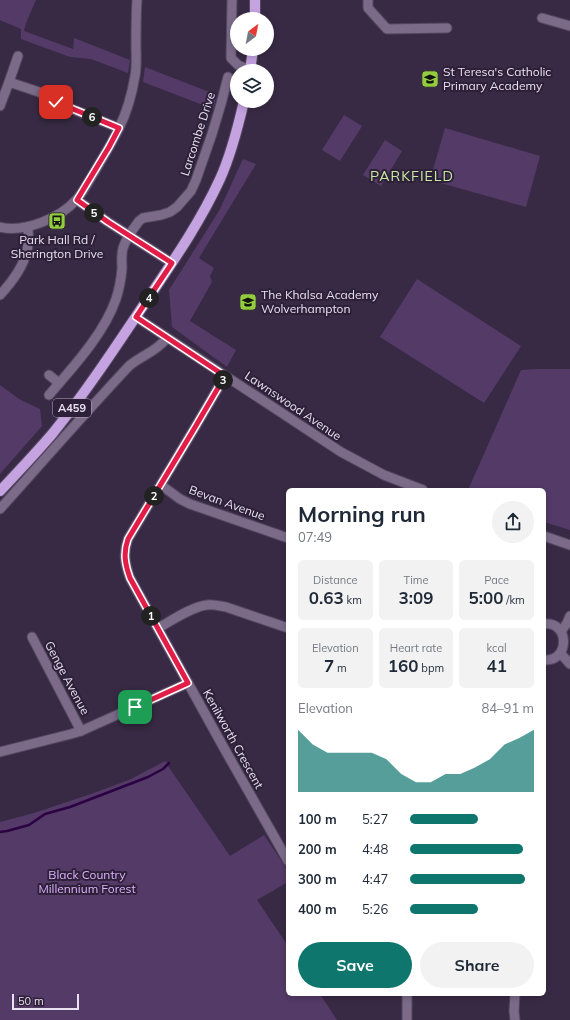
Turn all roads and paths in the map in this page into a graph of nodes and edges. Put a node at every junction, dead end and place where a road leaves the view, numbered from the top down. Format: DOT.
graph roads {
  1 [pos="137,0"];
  2 [pos="232,0"];
  3 [pos="255,0"];
  4 [pos="368,0"];
  5 [pos="255,12"];
  6 [pos="542,18"];
  7 [pos="570,26"];
  8 [pos="447,28"];
  9 [pos="18,56"];
  10 [pos="237,64"];
  11 [pos="228,77"];
  12 [pos="8,82"];
  13 [pos="0,106"];
  14 [pos="242,108"];
  15 [pos="119,128"];
  16 [pos="77,200"];
  17 [pos="0,227"];
  18 [pos="28,227"];
  19 [pos="130,235"];
  20 [pos="172,263"];
  21 [pos="0,295"];
  22 [pos="136,317"];
  23 [pos="167,338"];
  24 [pos="49,375"];
  25 [pos="225,376"];
  26 [pos="59,383"];
  27 [pos="49,395"];
  28 [pos="160,485"];
  29 [pos="418,488"];
  30 [pos="0,491"];
  31 [pos="0,509"];
  32 [pos="286,537"];
  33 [pos="546,537"];
  34 [pos="570,545"];
  35 [pos="570,616"];
  36 [pos="546,624"];
  37 [pos="286,627"];
  38 [pos="158,628"];
  39 [pos="562,630"];
  40 [pos="32,637"];
  41 [pos="562,655"];
  42 [pos="546,661"];
  43 [pos="570,664"];
  44 [pos="188,683"];
  45 [pos="82,731"];
  46 [pos="0,752"];
  47 [pos="286,857"];
  48 [pos="406,996"];
  49 [pos="515,996"];
  50 [pos="407,1020"];
  51 [pos="515,1020"];
  1 -- 15 [label="street"];
  2 -- 10 [label="street"];
  3 -- 5 [label="main road"];
  4 -- 8 [label="street"];
  6 -- 7 [label="street"];
  9 -- 12 [label="street"];
  11 -- 19 [label="street, Larcombe Drive"];
  12 -- 13 [label="street"];
  12 -- 15 [label="street"];
  14 -- 20 [label="main road, A459"];
  15 -- 16 [label="street"];
  16 -- 18 [label="street"];
  16 -- 19 [label="street"];
  17 -- 18 [label="street"];
  18 -- 21 [label="street"];
  19 -- 20 [label="street"];
  19 -- 26 [label="street, Larcombe Drive"];
  20 -- 22 [label="main road, A459"];
  22 -- 23 [label="street, Lawnswood Avenue"];
  22 -- 30 [label="main road, A459"];
  23 -- 25 [label="street, Lawnswood Avenue"];
  23 -- 31 [label="street"];
  24 -- 26 [label="street"];
  25 -- 28 [label="street, Kenilworth Crescent"];
  25 -- 29 [label="street, Lawnswood Avenue"];
  26 -- 27 [label="street, Larcombe Drive"];
  28 -- 32 [label="street, Bevan Avenue"];
  28 -- 38 [label="street, Kenilworth Crescent"];
  33 -- 34 [label="street"];
  35 -- 39 [label="street"];
  36 -- 39 [label="street"];
  37 -- 38 [label="street"];
  38 -- 44 [label="street, Kenilworth Crescent"];
  39 -- 41 [label="street"];
  40 -- 45 [label="street, Genge Avenue"];
  41 -- 42 [label="street"];
  41 -- 43 [label="street"];
  44 -- 45 [label="street"];
  44 -- 47 [label="street, Kenilworth Crescent"];
  45 -- 46 [label="street"];
  48 -- 50 [label="street"];
  49 -- 51 [label="street"];
}
